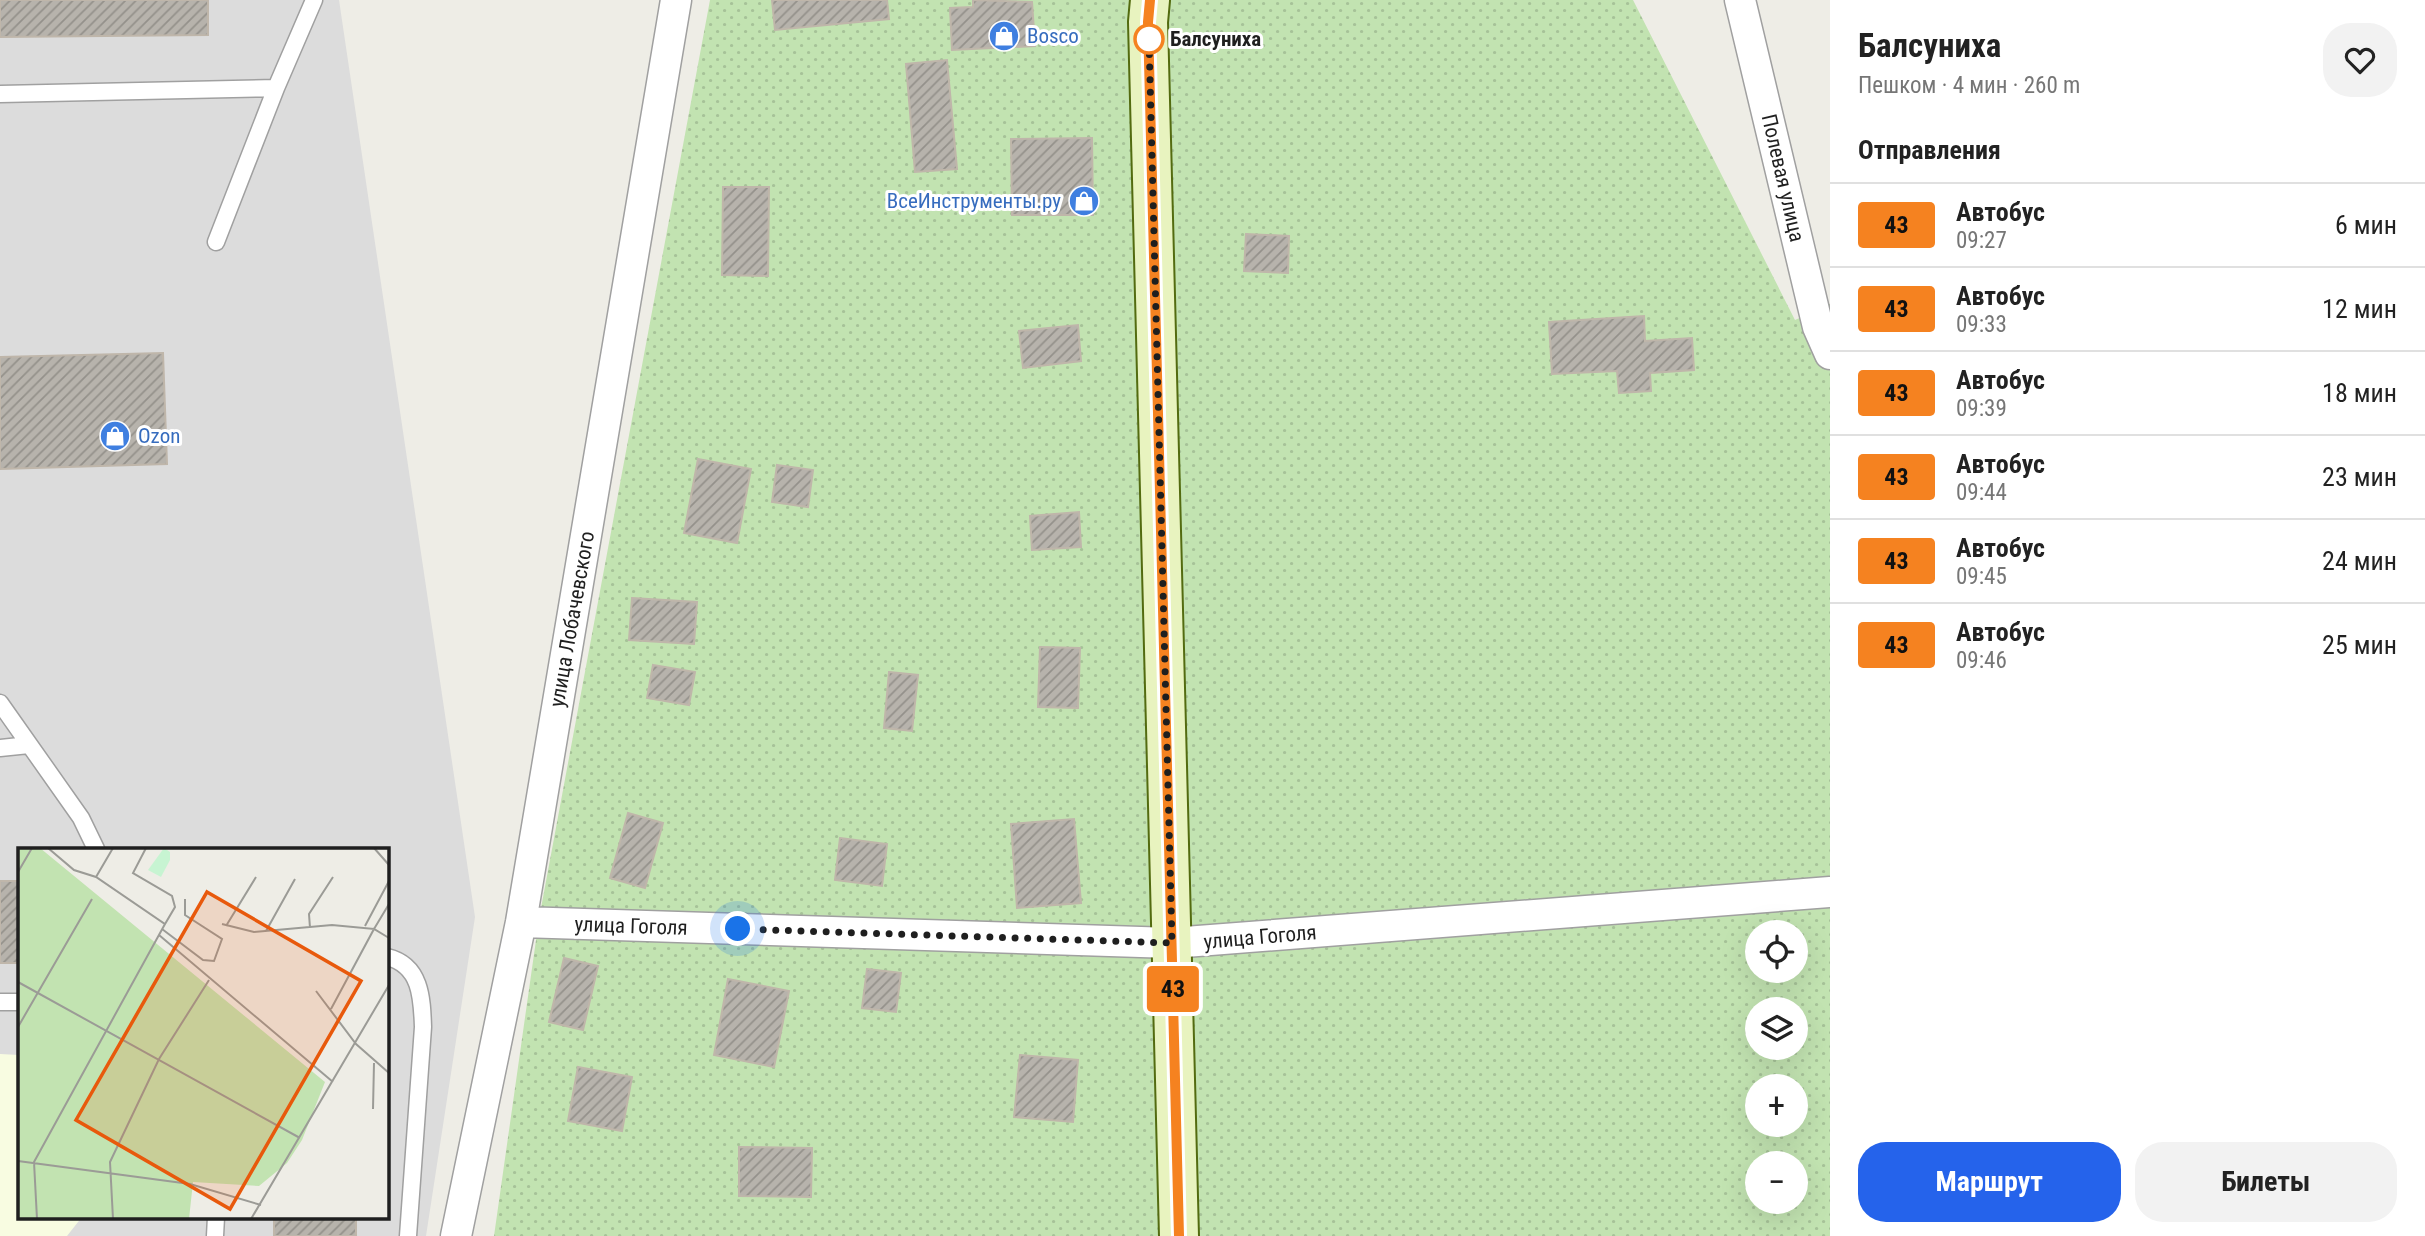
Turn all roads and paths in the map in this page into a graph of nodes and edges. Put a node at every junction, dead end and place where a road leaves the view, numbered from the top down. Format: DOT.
graph roads {
  1 [pos="314,0"];
  2 [pos="676,0"];
  3 [pos="1150,0"];
  4 [pos="1740,0"];
  5 [pos="276,88"];
  6 [pos="0,94"];
  7 [pos="216,242"];
  8 [pos="1830,354"];
  9 [pos="0,703"];
  10 [pos="29,746"];
  11 [pos="0,748"];
  12 [pos="96,848"];
  13 [pos="1830,892"];
  14 [pos="521,922"];
  15 [pos="1172,943"];
  16 [pos="388,958"];
  17 [pos="0,1002"];
  18 [pos="18,1002"];
  19 [pos="216,1218"];
  20 [pos="215,1236"];
  21 [pos="408,1236"];
  22 [pos="456,1236"];
  23 [pos="1179,1236"];
  1 -- 5 [label="lane"];
  2 -- 14 [label="street, улица Лобачевского"];
  3 -- 15 [label="street"];
  4 -- 8 [label="street, Полевая улица"];
  5 -- 6 [label="lane"];
  5 -- 7 [label="lane"];
  9 -- 10 [label="lane"];
  10 -- 11 [label="lane"];
  10 -- 12 [label="lane"];
  13 -- 15 [label="street, улица Гоголя"];
  14 -- 15 [label="street, улица Гоголя"];
  14 -- 22 [label="street, улица Лобачевского"];
  15 -- 23 [label="street"];
  16 -- 21 [label="lane"];
  17 -- 18 [label="lane"];
  19 -- 20 [label="lane"];
}
